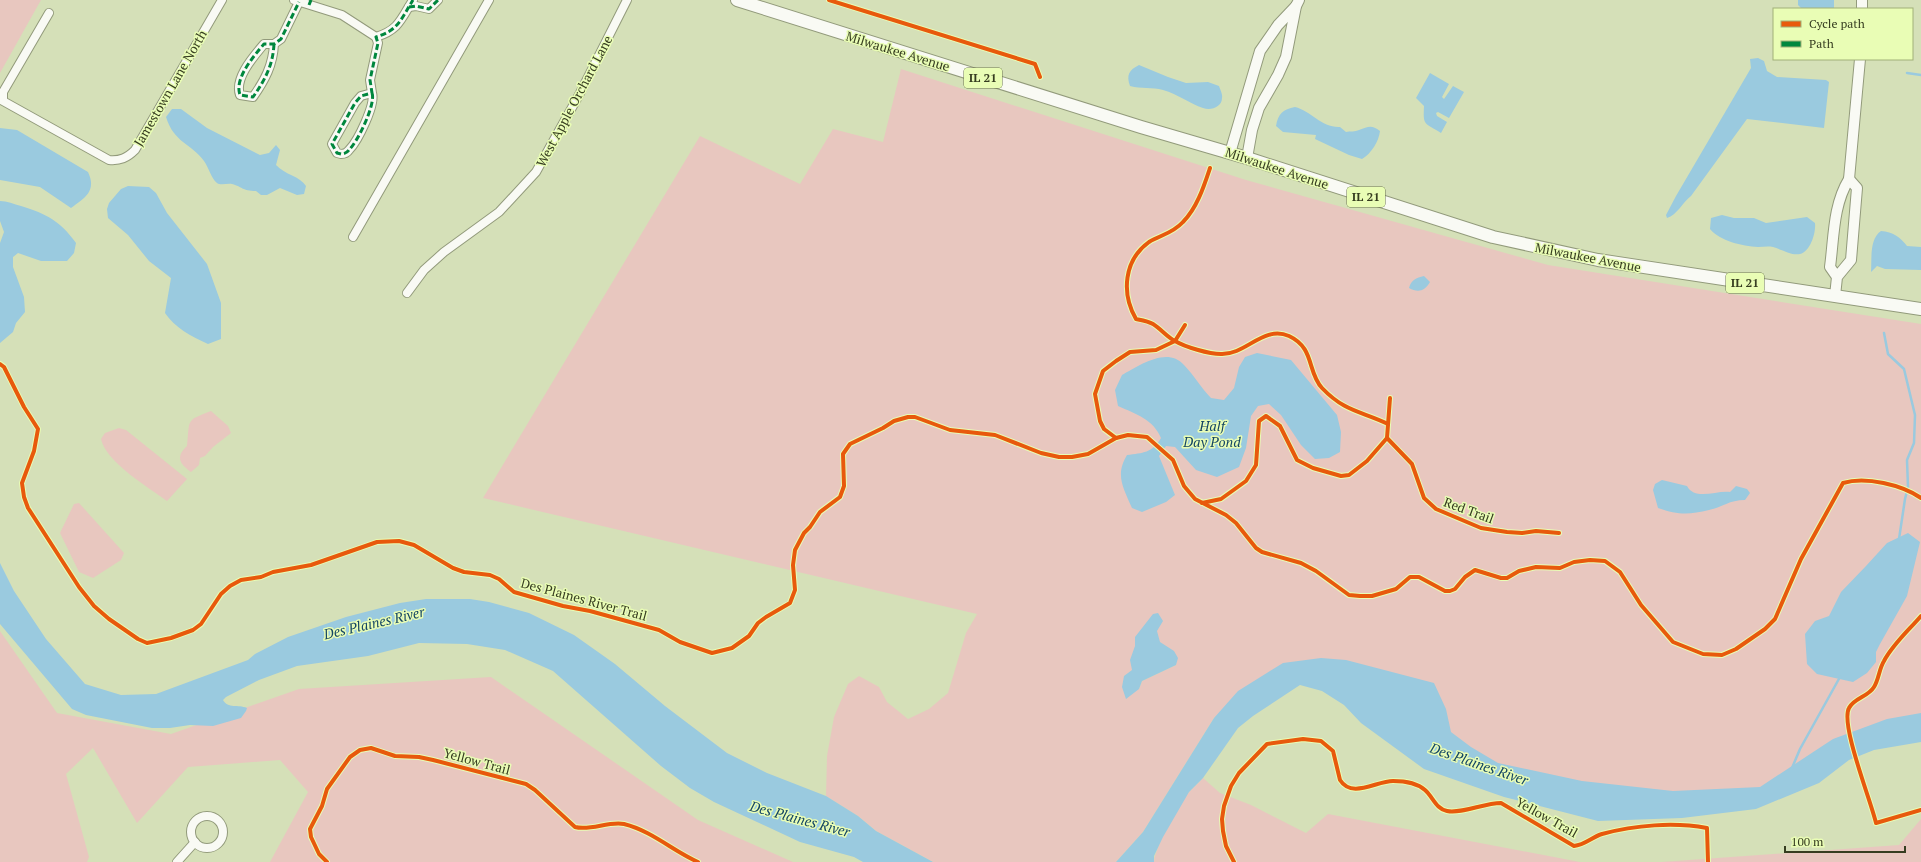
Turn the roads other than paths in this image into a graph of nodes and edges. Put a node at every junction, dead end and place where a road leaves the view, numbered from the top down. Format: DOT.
graph roads {
  1 [pos="222,0"];
  2 [pos="438,0"];
  3 [pos="489,0"];
  4 [pos="627,0"];
  5 [pos="737,0"];
  6 [pos="297,1"];
  7 [pos="310,3"];
  8 [pos="411,3"];
  9 [pos="1297,3"];
  10 [pos="49,13"];
  11 [pos="376,37"];
  12 [pos="274,44"];
  13 [pos="1860,60"];
  14 [pos="372,93"];
  15 [pos="1230,153"];
  16 [pos="1247,158"];
  17 [pos="1850,179"];
  18 [pos="353,237"];
  19 [pos="1837,277"];
  20 [pos="406,293"];
  21 [pos="1835,296"];
  22 [pos="1921,309"];
  23 [pos="195,842"];
  24 [pos="177,862"];
  1 -- 10 [label="street, Jamestown Lane North"];
  2 -- 8 [label="street"];
  3 -- 18 [label="street"];
  4 -- 20 [label="street, West Apple Orchard Lane"];
  5 -- 15 [label="main road, Milwaukee Avenue / IL 21"];
  6 -- 7 [label="street"];
  6 -- 12 [label="street"];
  7 -- 11 [label="street"];
  8 -- 11 [label="street"];
  9 -- 15 [label="street"];
  9 -- 16 [label="street"];
  11 -- 14 [label="street"];
  12 -- 12 [label="street"];
  13 -- 17 [label="street"];
  14 -- 14 [label="street"];
  15 -- 16 [label="main road, Milwaukee Avenue / IL 21"];
  16 -- 21 [label="main road, Milwaukee Avenue / IL 21"];
  17 -- 19 [label="street"];
  17 -- 19 [label="street"];
  19 -- 21 [label="street"];
  21 -- 22 [label="main road, Milwaukee Avenue / IL 21"];
  23 -- 24 [label="street"];
}
